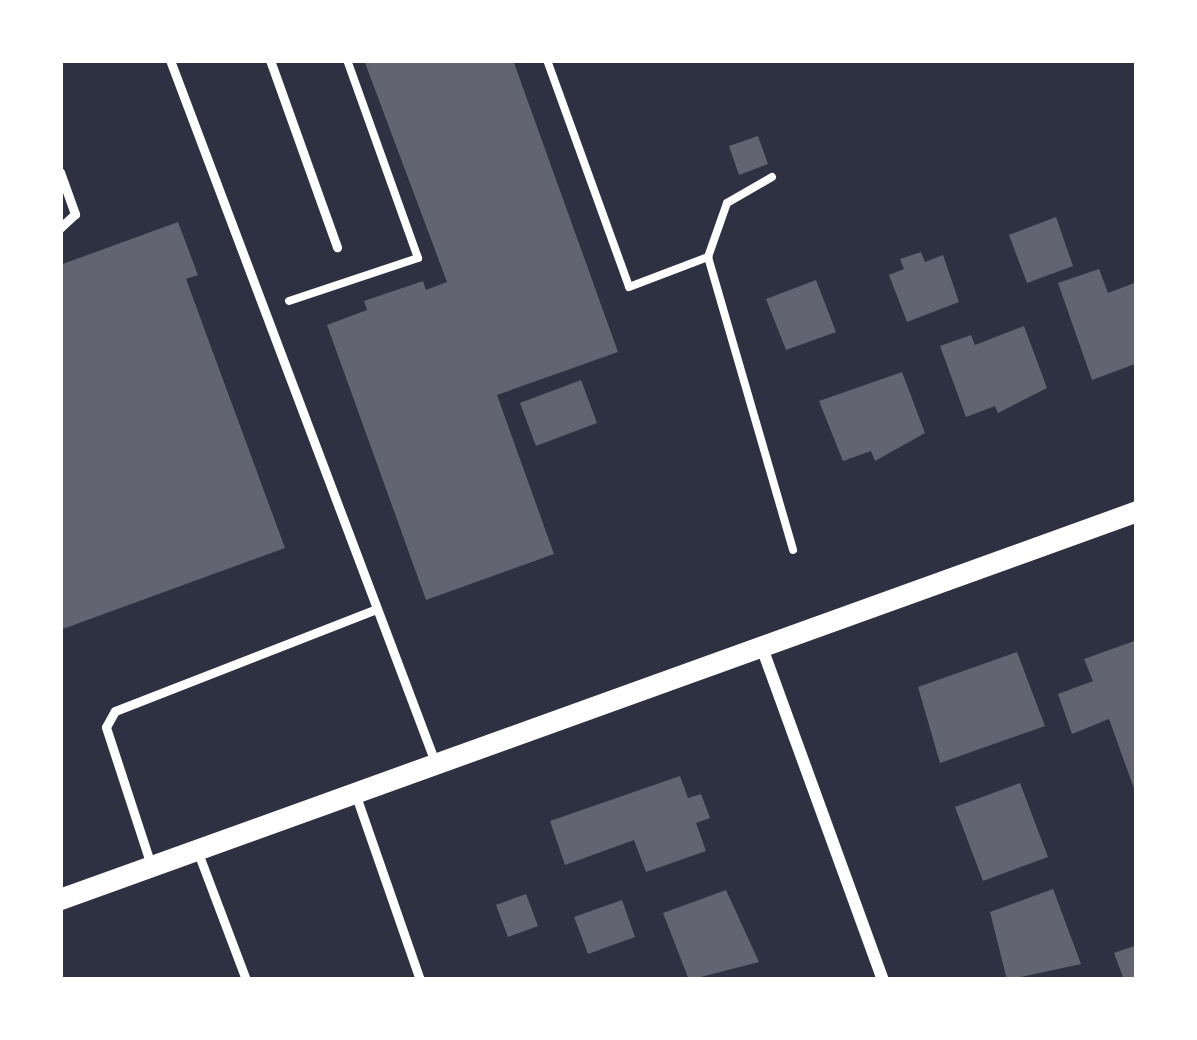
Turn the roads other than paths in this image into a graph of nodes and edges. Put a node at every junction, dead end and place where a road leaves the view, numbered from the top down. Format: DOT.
graph roads {
  1 [pos="170,60"];
  2 [pos="270,60"];
  3 [pos="60,172"];
  4 [pos="60,227"];
  5 [pos="337,247"];
  6 [pos="1137,511"];
  7 [pos="376,609"];
  8 [pos="761,645"];
  9 [pos="435,762"];
  10 [pos="354,791"];
  11 [pos="196,849"];
  12 [pos="151,866"];
  13 [pos="60,899"];
  14 [pos="246,980"];
  15 [pos="420,980"];
  16 [pos="884,980"];
  1 -- 7 [label="lane"];
  2 -- 5 [label="lane"];
  3 -- 4 [label="lane"];
  6 -- 8 [label="street"];
  7 -- 9 [label="lane"];
  7 -- 12 [label="lane"];
  8 -- 9 [label="street"];
  8 -- 16 [label="street"];
  9 -- 10 [label="street"];
  10 -- 11 [label="street"];
  10 -- 15 [label="lane"];
  11 -- 12 [label="street"];
  11 -- 14 [label="lane"];
  12 -- 13 [label="street"];
}
